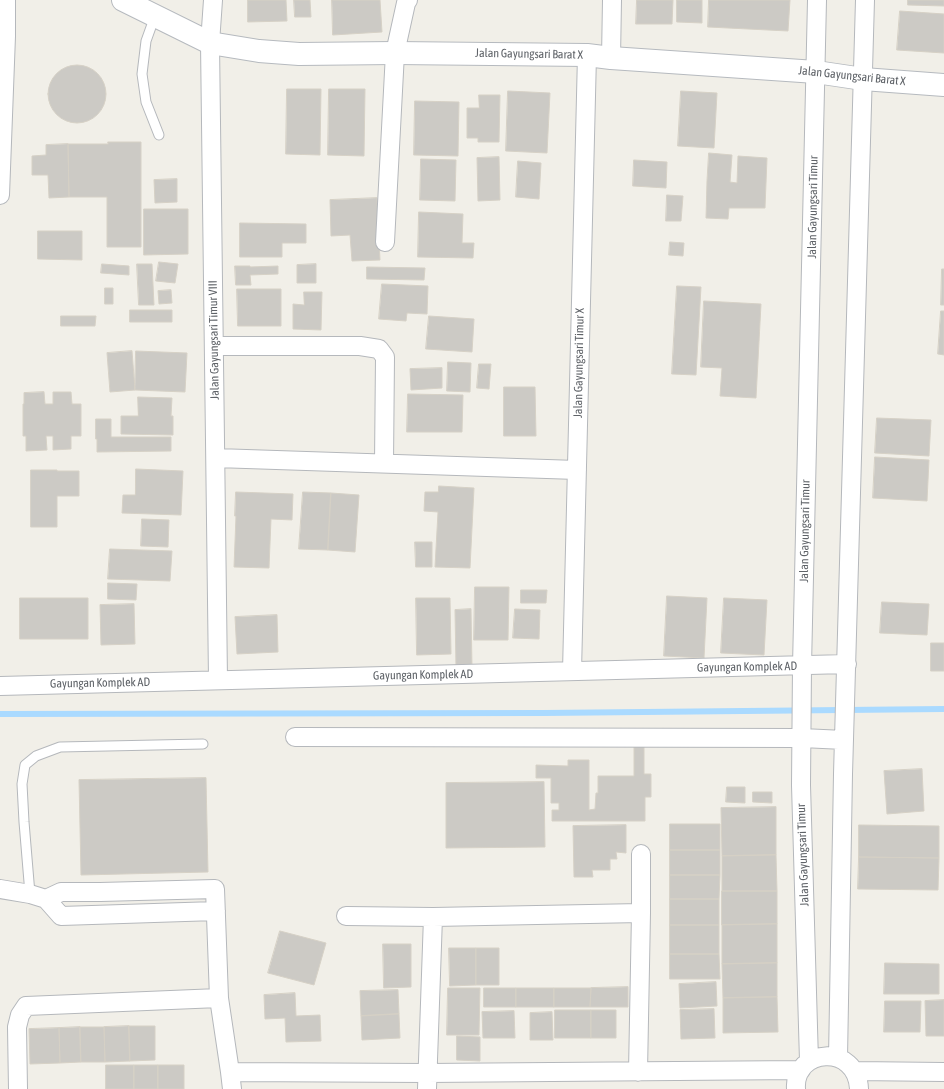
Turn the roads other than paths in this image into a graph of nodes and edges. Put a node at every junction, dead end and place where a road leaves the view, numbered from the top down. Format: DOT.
graph roads {
  1 [pos="6,0"];
  2 [pos="123,0"];
  3 [pos="212,0"];
  4 [pos="408,0"];
  5 [pos="612,0"];
  6 [pos="817,0"];
  7 [pos="865,0"];
  8 [pos="155,16"];
  9 [pos="210,43"];
  10 [pos="395,53"];
  11 [pos="587,55"];
  12 [pos="611,58"];
  13 [pos="816,72"];
  14 [pos="863,79"];
  15 [pos="944,85"];
  16 [pos="159,135"];
  17 [pos="0,195"];
  18 [pos="385,242"];
  19 [pos="214,346"];
  20 [pos="216,458"];
  21 [pos="384,463"];
  22 [pos="577,470"];
  23 [pos="847,664"];
  24 [pos="572,671"];
  25 [pos="802,674"];
  26 [pos="218,680"];
  27 [pos="0,686"];
  28 [pos="802,731"];
  29 [pos="844,733"];
  30 [pos="295,737"];
  31 [pos="203,744"];
  32 [pos="641,854"];
  33 [pos="0,889"];
  34 [pos="38,896"];
  35 [pos="216,912"];
  36 [pos="641,913"];
  37 [pos="346,916"];
  38 [pos="433,917"];
  39 [pos="219,998"];
  40 [pos="838,1058"];
  41 [pos="805,1066"];
  42 [pos="855,1071"];
  43 [pos="638,1072"];
  44 [pos="944,1072"];
  45 [pos="231,1081"];
  46 [pos="427,1081"];
  47 [pos="18,1089"];
  48 [pos="796,1089"];
  49 [pos="859,1089"];
  1 -- 17 [label="street"];
  2 -- 8 [label="street, Jalan Gayungsari Barat X"];
  3 -- 9 [label="street, Jalan Gayungsari Timur VIII"];
  4 -- 10 [label="street"];
  5 -- 12 [label="street"];
  6 -- 13 [label="street, Jalan Gayungsari Timur"];
  7 -- 14 [label="street"];
  8 -- 9 [label="street, Jalan Gayungsari Barat X"];
  8 -- 16 [label="lane"];
  9 -- 10 [label="street, Jalan Gayungsari Barat X"];
  9 -- 19 [label="street, Jalan Gayungsari Timur VIII"];
  10 -- 11 [label="street, Jalan Gayungsari Barat X"];
  10 -- 18 [label="street"];
  11 -- 12 [label="street, Jalan Gayungsari Barat X"];
  11 -- 22 [label="street, Jalan Gayungsari Timur X"];
  12 -- 13 [label="street, Jalan Gayungsari Barat X"];
  13 -- 14 [label="street, Jalan Gayungsari Barat X"];
  13 -- 25 [label="street, Jalan Gayungsari Timur"];
  14 -- 15 [label="street, Jalan Gayungsari Barat X"];
  14 -- 23 [label="street"];
  19 -- 20 [label="street, Jalan Gayungsari Timur VIII"];
  19 -- 21 [label="street"];
  20 -- 21 [label="street"];
  20 -- 26 [label="street, Jalan Gayungsari Timur VIII"];
  21 -- 22 [label="street"];
  22 -- 24 [label="street, Jalan Gayungsari Timur X"];
  23 -- 25 [label="street, Gayungan Komplek AD"];
  23 -- 29 [label="street"];
  24 -- 25 [label="street, Gayungan Komplek AD"];
  24 -- 26 [label="street, Gayungan Komplek AD"];
  25 -- 28 [label="street, Jalan Gayungsari Timur"];
  26 -- 27 [label="street, Gayungan Komplek AD"];
  28 -- 29 [label="street"];
  28 -- 30 [label="street"];
  28 -- 41 [label="street, Jalan Gayungsari Timur"];
  29 -- 40 [label="street"];
  31 -- 34 [label="lane"];
  32 -- 36 [label="street"];
  33 -- 34 [label="street"];
  34 -- 35 [label="street"];
  34 -- 35 [label="street"];
  35 -- 39 [label="street"];
  36 -- 38 [label="street"];
  36 -- 43 [label="street"];
  37 -- 38 [label="street"];
  38 -- 46 [label="street"];
  39 -- 45 [label="street"];
  39 -- 47 [label="street"];
  40 -- 41 [label="street"];
  40 -- 42 [label="street"];
  41 -- 43 [label="street"];
  41 -- 48 [label="street, Jalan Gayungsari Timur"];
  42 -- 44 [label="street"];
  42 -- 49 [label="street"];
  43 -- 46 [label="street"];
  45 -- 46 [label="street"];
}
